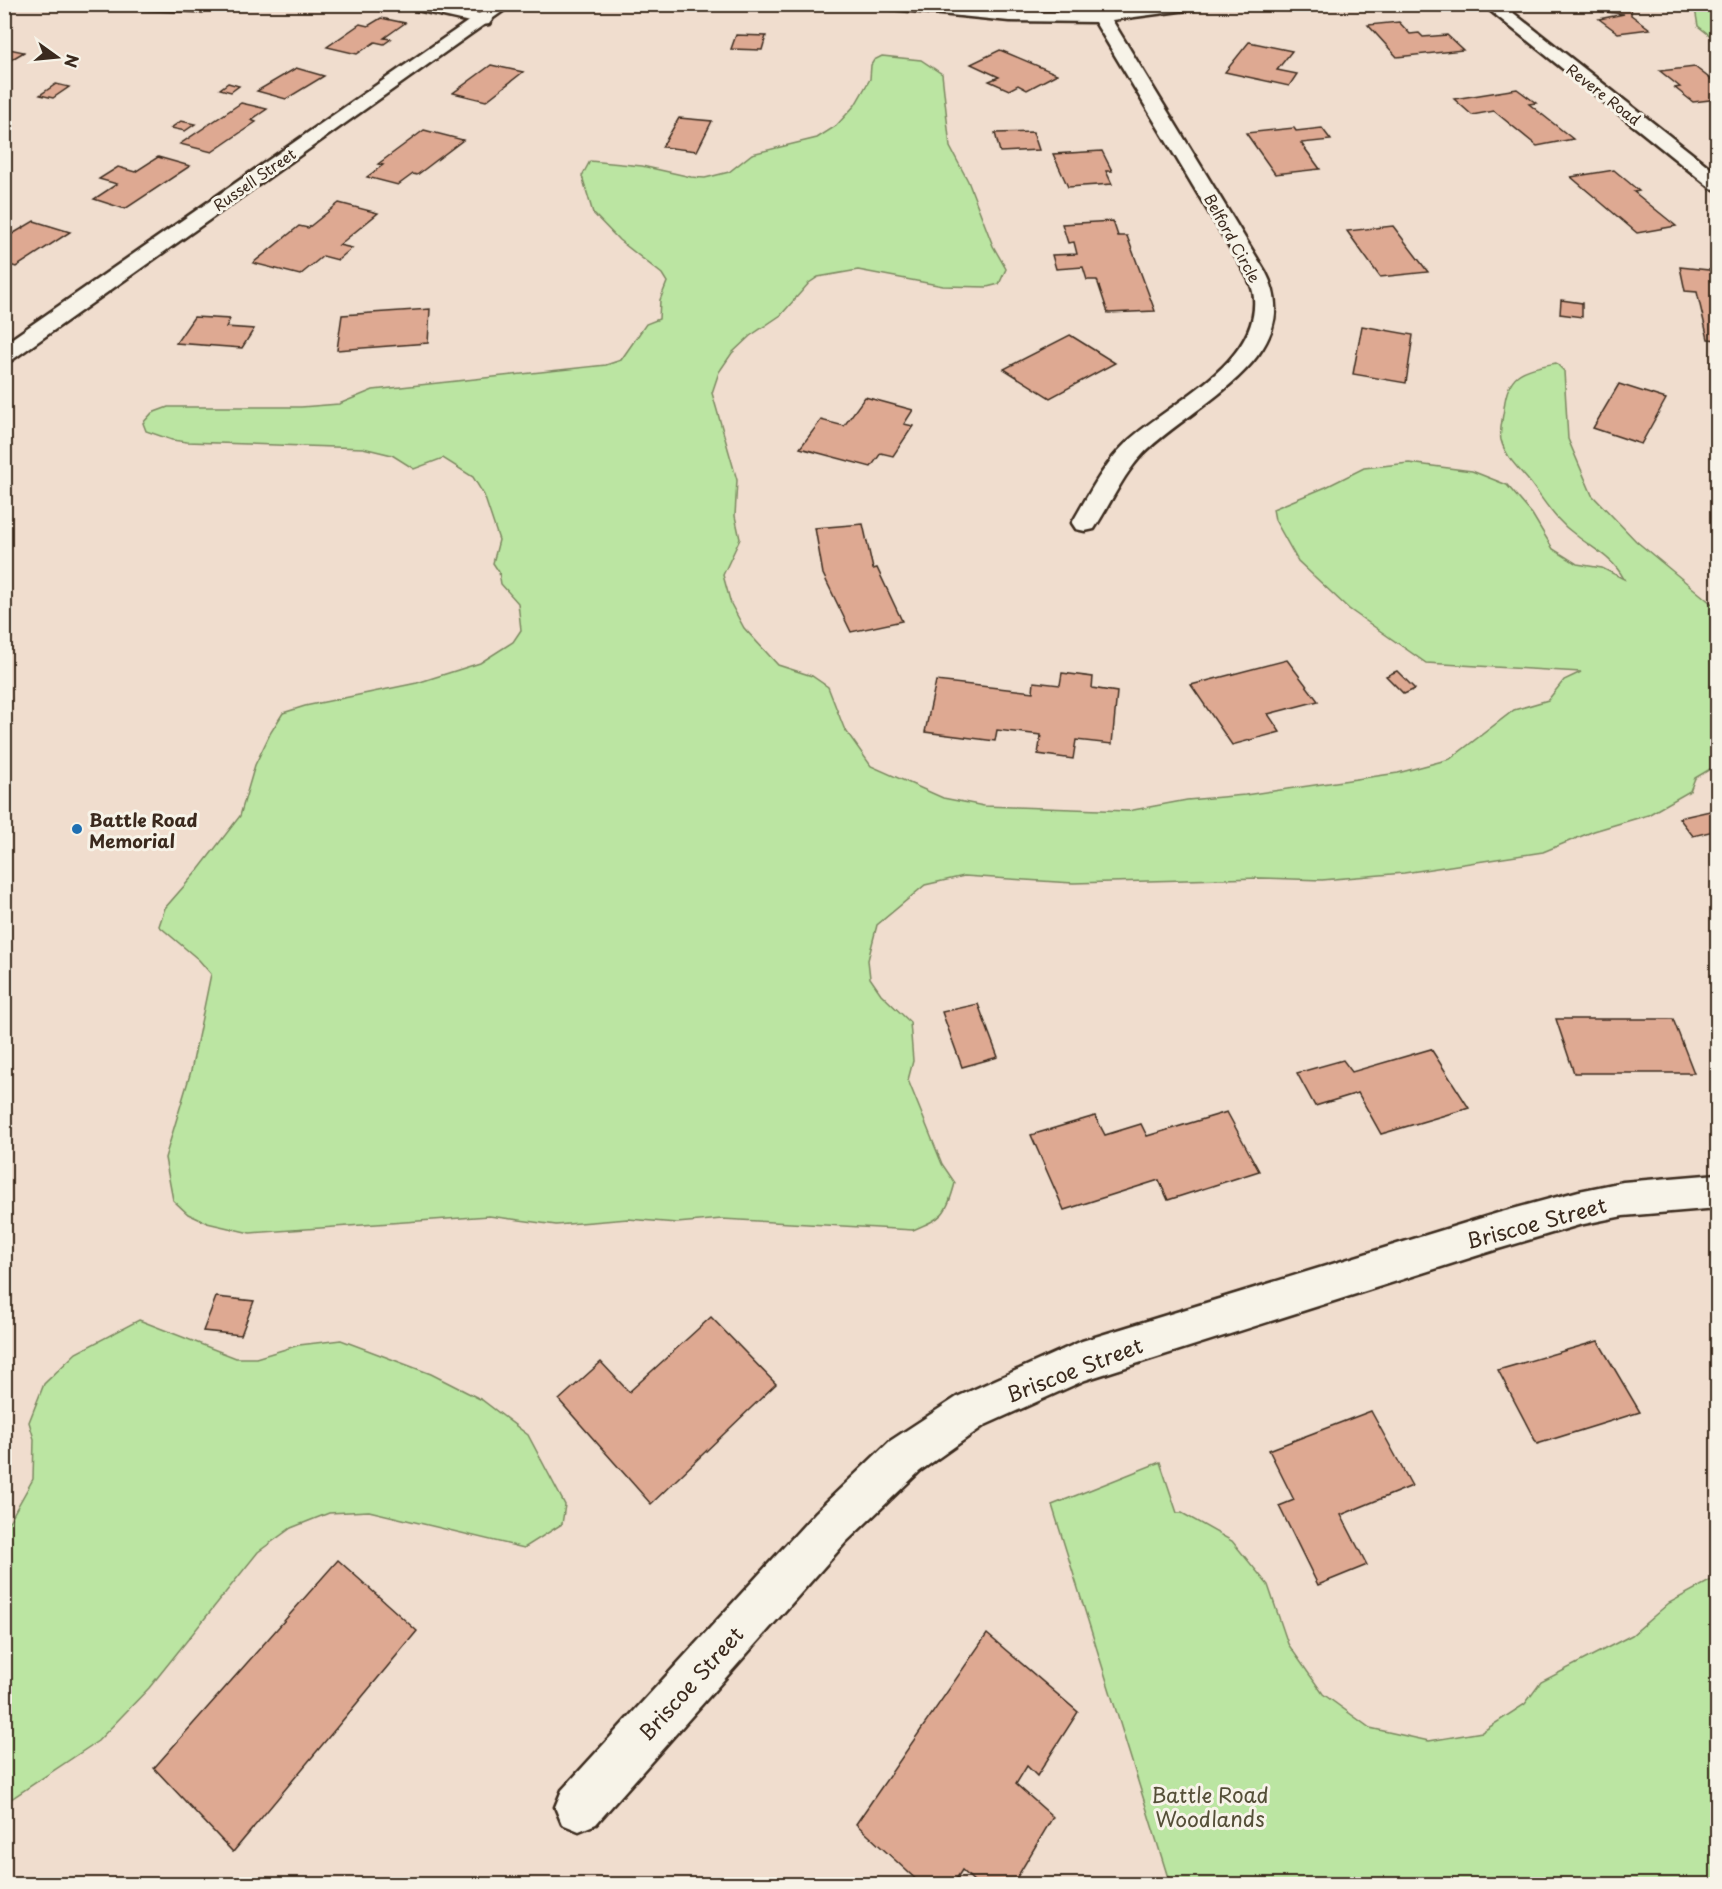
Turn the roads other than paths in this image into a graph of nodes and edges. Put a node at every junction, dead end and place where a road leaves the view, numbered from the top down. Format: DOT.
graph roads {
  1 [pos="414,4"];
  2 [pos="505,4"];
  3 [pos="891,4"];
  4 [pos="1195,4"];
  5 [pos="1490,4"];
  6 [pos="1101,17"];
  7 [pos="483,20"];
  8 [pos="1718,184"];
  9 [pos="4,355"];
  10 [pos="1085,523"];
  11 [pos="1718,1191"];
  12 [pos="579,1807"];
  1 -- 7 [label="street"];
  2 -- 7 [label="street, Russell Street"];
  3 -- 6 [label="street"];
  4 -- 6 [label="street"];
  5 -- 8 [label="street, Revere Road"];
  6 -- 10 [label="street, Belford Circle"];
  7 -- 9 [label="street, Russell Street"];
  11 -- 12 [label="street, Briscoe Street"];
}
